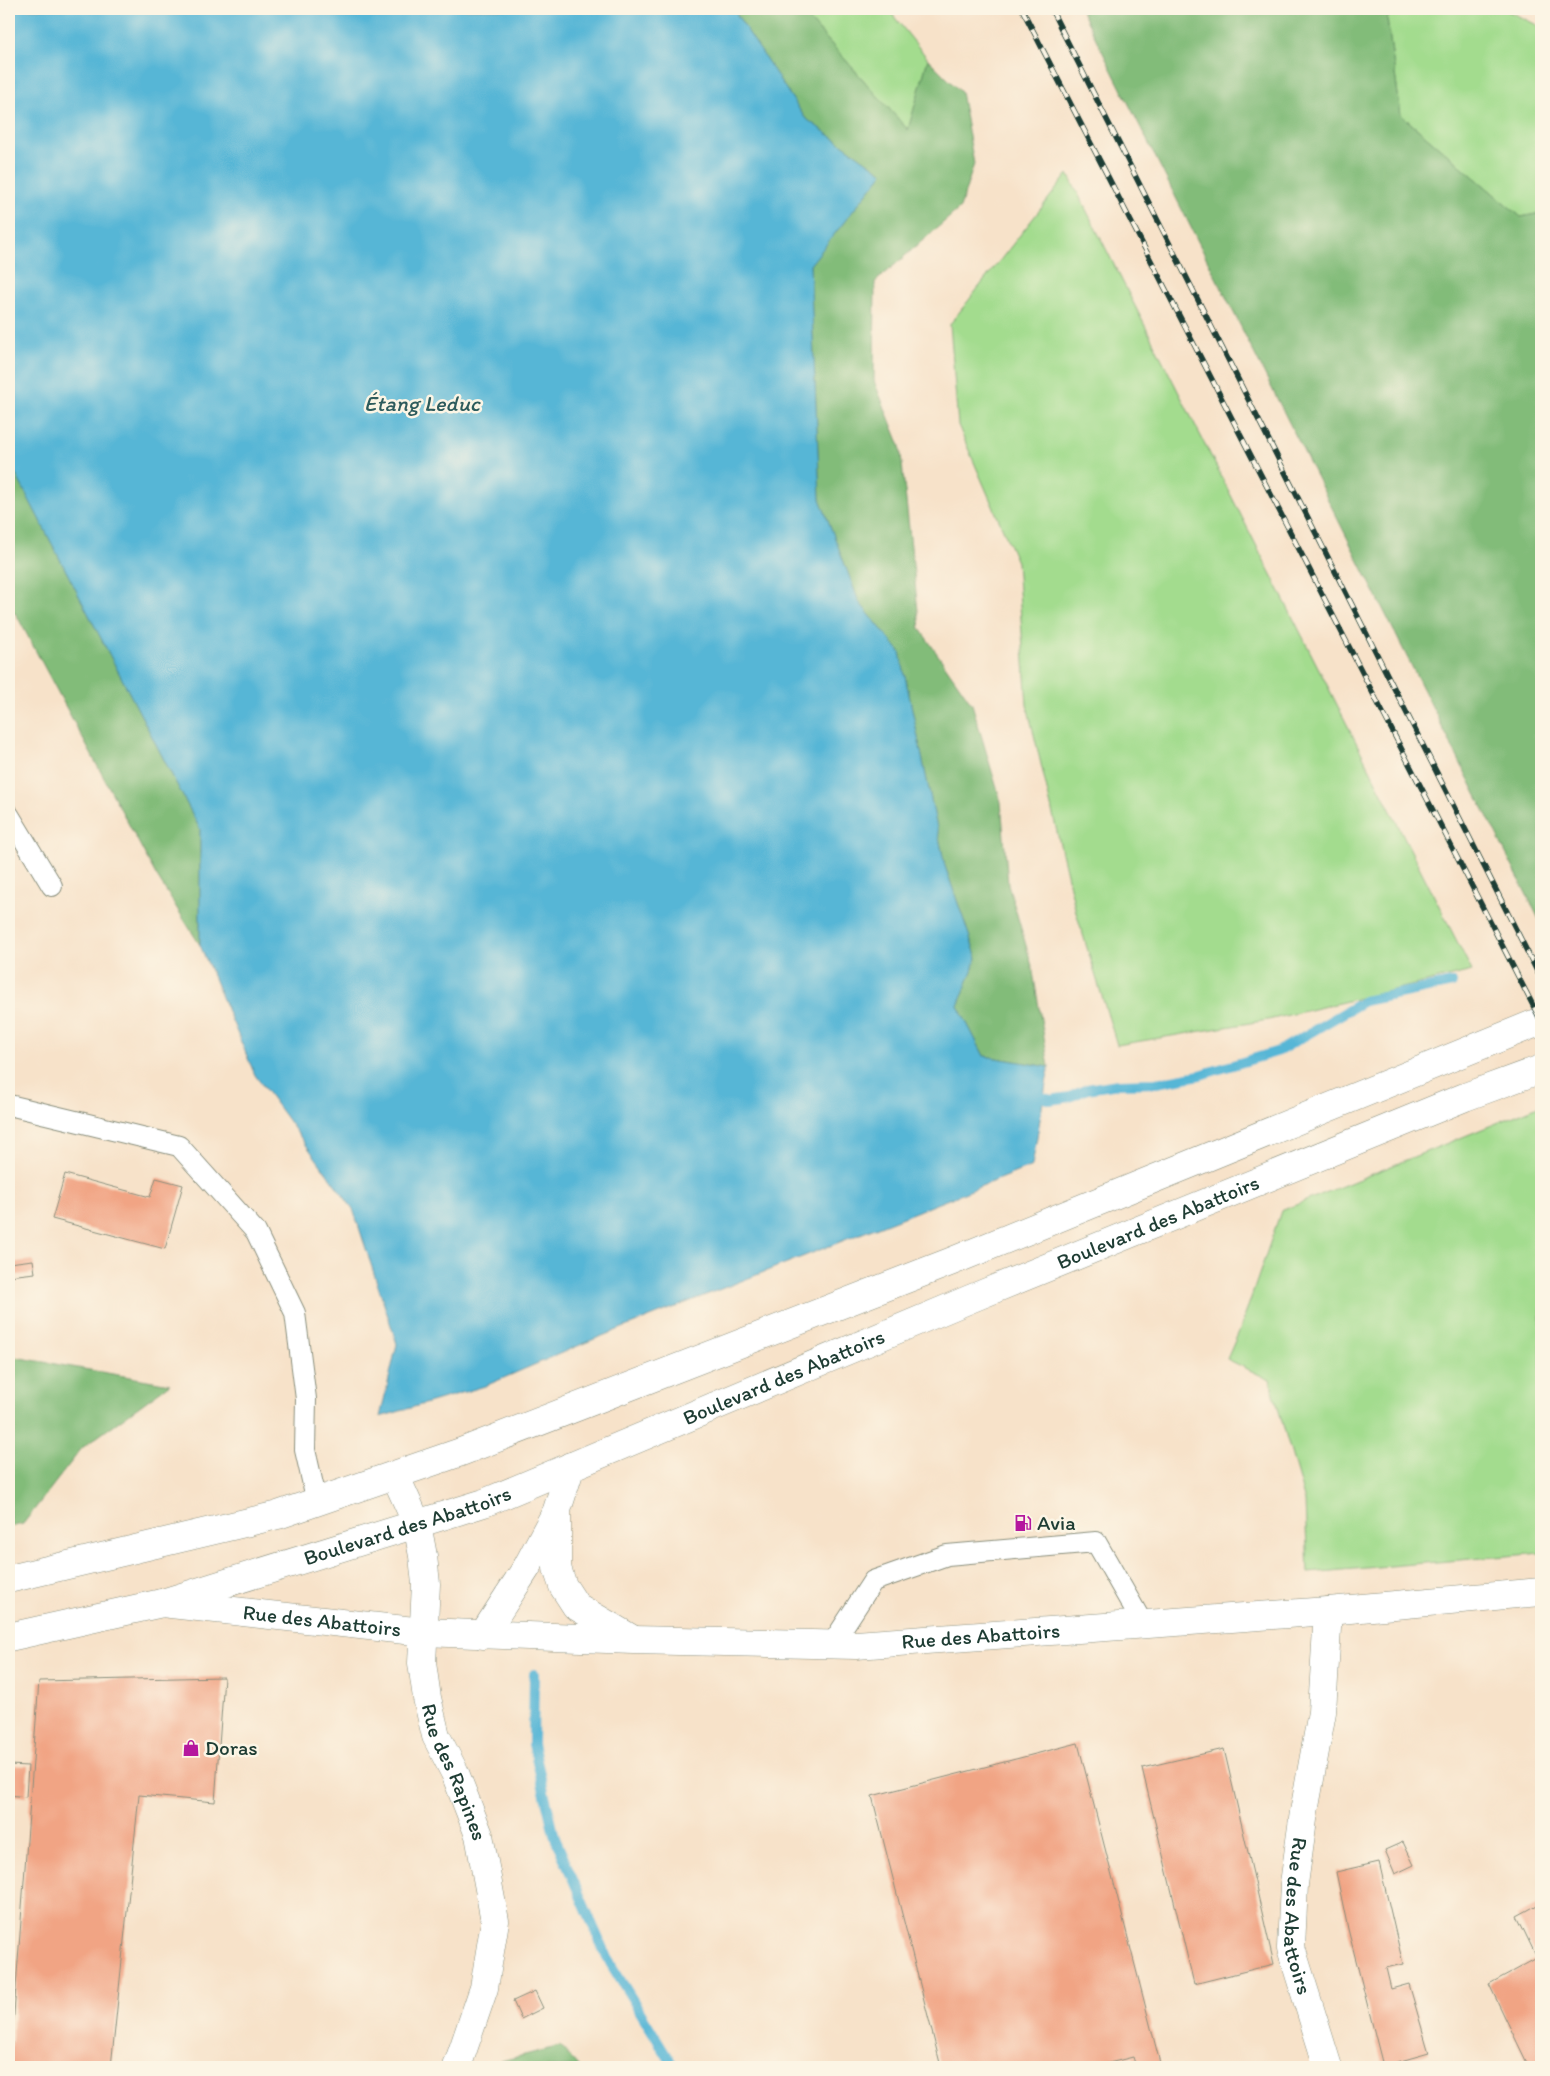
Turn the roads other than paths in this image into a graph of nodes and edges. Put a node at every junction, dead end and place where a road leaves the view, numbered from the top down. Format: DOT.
graph roads {
  1 [pos="9,814"];
  2 [pos="52,886"];
  3 [pos="1541,1021"];
  4 [pos="1541,1069"];
  5 [pos="9,1105"];
  6 [pos="571,1466"];
  7 [pos="395,1475"];
  8 [pos="317,1502"];
  9 [pos="557,1510"];
  10 [pos="417,1524"];
  11 [pos="9,1579"];
  12 [pos="1541,1592"];
  13 [pos="162,1603"];
  14 [pos="1328,1611"];
  15 [pos="1143,1624"];
  16 [pos="423,1632"];
  17 [pos="484,1635"];
  18 [pos="9,1637"];
  19 [pos="633,1640"];
  20 [pos="832,1644"];
  21 [pos="457,2067"];
  22 [pos="1328,2067"];
  1 -- 2 [label="lane"];
  3 -- 7 [label="street, Boulevard des Abattoirs"];
  4 -- 6 [label="street, Boulevard des Abattoirs"];
  5 -- 8 [label="lane"];
  6 -- 9 [label="street, Rue des Abattoirs"];
  6 -- 10 [label="street, Boulevard des Abattoirs"];
  7 -- 8 [label="street, Boulevard des Abattoirs"];
  7 -- 10 [label="street, Rue des Rapines"];
  8 -- 11 [label="street, Boulevard des Abattoirs"];
  9 -- 17 [label="street, Rue des Abattoirs"];
  9 -- 19 [label="street, Rue des Abattoirs"];
  10 -- 13 [label="street, Boulevard des Abattoirs"];
  10 -- 16 [label="street, Rue des Rapines"];
  12 -- 14 [label="street, Rue des Abattoirs"];
  13 -- 16 [label="street, Rue des Abattoirs"];
  13 -- 18 [label="street, Boulevard des Abattoirs"];
  14 -- 15 [label="street, Rue des Abattoirs"];
  14 -- 22 [label="street, Rue des Abattoirs"];
  15 -- 20 [label="street, Rue des Abattoirs"];
  15 -- 20 [label="lane"];
  16 -- 17 [label="street, Rue des Abattoirs"];
  16 -- 21 [label="street, Rue des Rapines"];
  17 -- 19 [label="street, Rue des Abattoirs"];
  19 -- 20 [label="street, Rue des Abattoirs"];
}
